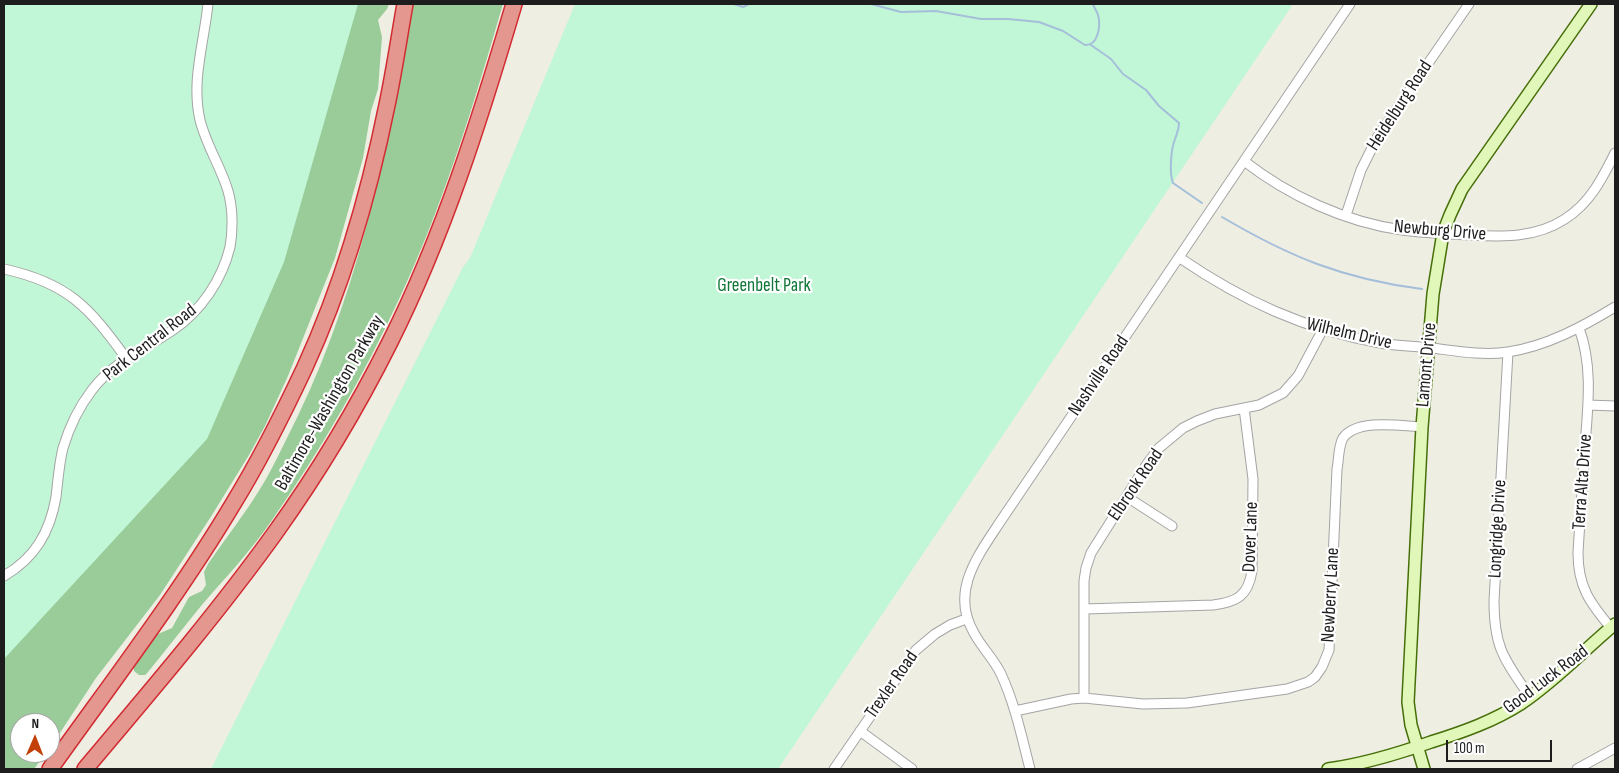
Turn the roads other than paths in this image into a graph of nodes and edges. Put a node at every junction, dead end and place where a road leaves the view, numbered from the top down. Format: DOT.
graph roads {
  1 [pos="208,4"];
  2 [pos="405,4"];
  3 [pos="514,4"];
  4 [pos="1350,4"];
  5 [pos="1469,4"];
  6 [pos="1591,4"];
  7 [pos="1615,153"];
  8 [pos="1244,161"];
  9 [pos="1346,215"];
  10 [pos="1443,234"];
  11 [pos="1180,258"];
  12 [pos="4,269"];
  13 [pos="20,272"];
  14 [pos="4,273"];
  15 [pos="1615,307"];
  16 [pos="1579,328"];
  17 [pos="1323,329"];
  18 [pos="1429,348"];
  19 [pos="1508,352"];
  20 [pos="126,358"];
  21 [pos="1588,405"];
  22 [pos="1615,406"];
  23 [pos="1244,408"];
  24 [pos="1422,427"];
  25 [pos="1127,496"];
  26 [pos="1172,526"];
  27 [pos="4,576"];
  28 [pos="1085,609"];
  29 [pos="966,619"];
  30 [pos="1613,626"];
  31 [pos="1530,697"];
  32 [pos="1084,698"];
  33 [pos="1015,711"];
  34 [pos="860,731"];
  35 [pos="1417,747"];
  36 [pos="1615,748"];
  37 [pos="50,769"];
  38 [pos="85,769"];
  39 [pos="834,769"];
  40 [pos="912,769"];
  41 [pos="1030,769"];
  42 [pos="1328,769"];
  43 [pos="1424,769"];
  44 [pos="1577,769"];
  1 -- 20 [label="street, Park Central Road"];
  2 -- 37 [label="highway, Baltimore-Washington Parkway"];
  3 -- 38 [label="highway, Baltimore-Washington Parkway"];
  4 -- 8 [label="street, Nashville Road"];
  5 -- 9 [label="street, Heidelburg Road"];
  6 -- 10 [label="street, Lamont Drive"];
  7 -- 10 [label="street, Newburg Drive"];
  8 -- 9 [label="street, Newburg Drive"];
  8 -- 11 [label="street, Nashville Road"];
  9 -- 10 [label="street, Newburg Drive"];
  10 -- 18 [label="street, Lamont Drive"];
  11 -- 17 [label="street, Wilhelm Drive"];
  11 -- 29 [label="street, Nashville Road"];
  12 -- 13 [label="street"];
  13 -- 14 [label="street"];
  13 -- 20 [label="street"];
  15 -- 16 [label="street, Wilhelm Drive"];
  16 -- 19 [label="street, Wilhelm Drive"];
  16 -- 21 [label="street, Terra Alta Drive"];
  17 -- 18 [label="street, Wilhelm Drive"];
  17 -- 23 [label="street, Elbrook Road"];
  18 -- 19 [label="street, Wilhelm Drive"];
  18 -- 24 [label="street, Lamont Drive"];
  19 -- 31 [label="street, Longridge Drive"];
  20 -- 27 [label="street, Park Central Road"];
  21 -- 22 [label="street"];
  21 -- 30 [label="street, Terra Alta Drive"];
  23 -- 25 [label="street, Elbrook Road"];
  23 -- 28 [label="street, Dover Lane"];
  24 -- 32 [label="street, Newberry Lane"];
  24 -- 35 [label="street, Lamont Drive"];
  25 -- 26 [label="street"];
  25 -- 28 [label="street, Elbrook Road"];
  28 -- 32 [label="street, Elbrook Road"];
  29 -- 33 [label="street, Nashville Road"];
  29 -- 34 [label="street, Trexler Road"];
  30 -- 31 [label="street, Good Luck Road"];
  31 -- 35 [label="street, Good Luck Road"];
  32 -- 33 [label="street, Newberry Lane"];
  33 -- 41 [label="street, Nashville Road"];
  34 -- 39 [label="street, Trexler Road"];
  34 -- 40 [label="street"];
  35 -- 42 [label="street, Good Luck Road"];
  35 -- 43 [label="street, Lamont Drive"];
  36 -- 44 [label="street"];
}
